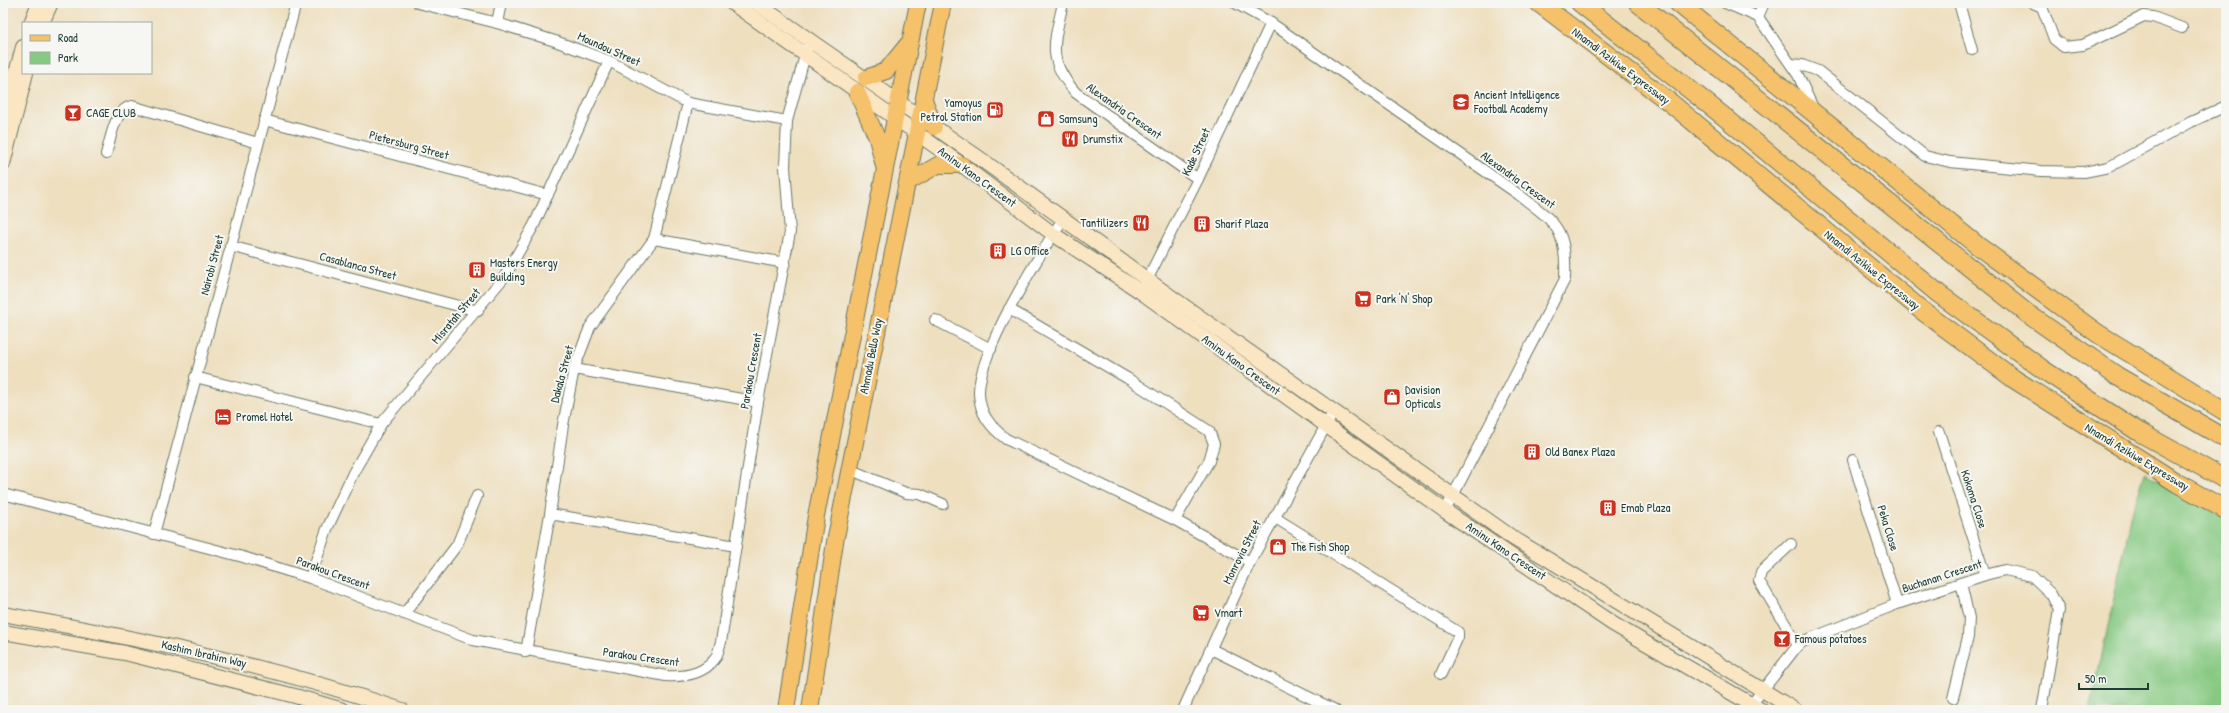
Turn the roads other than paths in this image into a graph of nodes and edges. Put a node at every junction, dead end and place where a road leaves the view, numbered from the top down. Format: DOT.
graph roads {
  1 [pos="39,3"];
  2 [pos="51,3"];
  3 [pos="296,3"];
  4 [pos="418,3"];
  5 [pos="501,3"];
  6 [pos="732,3"];
  7 [pos="756,3"];
  8 [pos="918,3"];
  9 [pos="943,3"];
  10 [pos="1062,3"];
  11 [pos="1235,3"];
  12 [pos="1539,3"];
  13 [pos="1580,3"];
  14 [pos="1638,3"];
  15 [pos="1678,3"];
  16 [pos="1725,3"];
  17 [pos="1764,3"];
  18 [pos="1959,3"];
  19 [pos="2033,3"];
  20 [pos="1758,17"];
  21 [pos="31,22"];
  22 [pos="42,22"];
  23 [pos="497,23"];
  24 [pos="1271,23"];
  25 [pos="2182,28"];
  26 [pos="810,40"];
  27 [pos="911,41"];
  28 [pos="1972,50"];
  29 [pos="22,51"];
  30 [pos="804,56"];
  31 [pos="609,61"];
  32 [pos="1791,64"];
  33 [pos="26,74"];
  34 [pos="866,78"];
  35 [pos="857,92"];
  36 [pos="899,102"];
  37 [pos="688,103"];
  38 [pos="2226,106"];
  39 [pos="1817,116"];
  40 [pos="264,120"];
  41 [pos="895,120"];
  42 [pos="3,121"];
  43 [pos="787,121"];
  44 [pos="927,122"];
  45 [pos="918,134"];
  46 [pos="258,143"];
  47 [pos="106,154"];
  48 [pos="3,164"];
  49 [pos="962,165"];
  50 [pos="885,171"];
  51 [pos="1198,179"];
  52 [pos="908,182"];
  53 [pos="548,195"];
  54 [pos="1063,219"];
  55 [pos="1053,234"];
  56 [pos="654,239"];
  57 [pos="230,246"];
  58 [pos="1978,246"];
  59 [pos="785,263"];
  60 [pos="1147,279"];
  61 [pos="1141,292"];
  62 [pos="1009,309"];
  63 [pos="478,311"];
  64 [pos="2028,314"];
  65 [pos="935,320"];
  66 [pos="991,349"];
  67 [pos="574,369"];
  68 [pos="195,377"];
  69 [pos="758,402"];
  70 [pos="1334,411"];
  71 [pos="2226,412"];
  72 [pos="381,424"];
  73 [pos="1324,425"];
  74 [pos="1939,432"];
  75 [pos="2226,439"];
  76 [pos="1853,460"];
  77 [pos="849,469"];
  78 [pos="2226,480"];
  79 [pos="3,494"];
  80 [pos="1454,495"];
  81 [pos="478,496"];
  82 [pos="943,504"];
  83 [pos="2226,510"];
  84 [pos="1445,511"];
  85 [pos="550,514"];
  86 [pos="1274,518"];
  87 [pos="1175,520"];
  88 [pos="154,534"];
  89 [pos="1791,544"];
  90 [pos="736,546"];
  91 [pos="1250,562"];
  92 [pos="1985,575"];
  93 [pos="310,578"];
  94 [pos="1961,583"];
  95 [pos="1898,604"];
  96 [pos="3,614"];
  97 [pos="404,614"];
  98 [pos="3,632"];
  99 [pos="1798,645"];
  100 [pos="1211,649"];
  101 [pos="526,652"];
  102 [pos="1441,674"];
  103 [pos="1762,690"];
  104 [pos="1953,698"];
  105 [pos="1756,707"];
  106 [pos="343,710"];
  107 [pos="402,710"];
  108 [pos="786,710"];
  109 [pos="810,710"];
  110 [pos="1183,710"];
  111 [pos="1335,710"];
  112 [pos="1795,710"];
  113 [pos="2042,710"];
  1 -- 21 [label="main road"];
  2 -- 22 [label="main road"];
  3 -- 40 [label="street, Nairobi Street"];
  4 -- 23 [label="street, Moundou Street"];
  5 -- 23 [label="street"];
  6 -- 30 [label="main road, Aminu Kano Crescent"];
  7 -- 26 [label="main road, Aminu Kano Crescent"];
  8 -- 27 [label="main road, Ahmadu Bello Way"];
  9 -- 44 [label="main road, Ahmadu Bello Way"];
  10 -- 51 [label="street, Alexandria Crescent"];
  11 -- 24 [label="street, Alexandria Crescent"];
  12 -- 83 [label="highway, Nnamdi Azikiwe Expressway"];
  13 -- 78 [label="highway, Nnamdi Azikiwe Expressway"];
  14 -- 64 [label="highway"];
  15 -- 39 [label="highway"];
  16 -- 20 [label="street"];
  17 -- 20 [label="street"];
  18 -- 28 [label="street"];
  19 -- 25 [label="street"];
  20 -- 32 [label="street"];
  23 -- 31 [label="street, Moundou Street"];
  24 -- 51 [label="street, Kade Street"];
  24 -- 80 [label="street, Alexandria Crescent"];
  26 -- 30 [label="street, Parakou Crescent"];
  26 -- 34 [label="main road, Aminu Kano Crescent"];
  27 -- 34 [label="main road"];
  27 -- 36 [label="main road, Ahmadu Bello Way"];
  29 -- 42 [label="main road"];
  30 -- 35 [label="main road, Aminu Kano Crescent"];
  30 -- 43 [label="street, Parakou Crescent"];
  31 -- 37 [label="street, Moundou Street"];
  31 -- 53 [label="street, Misratah Street"];
  32 -- 38 [label="street"];
  32 -- 39 [label="street"];
  33 -- 48 [label="main road"];
  34 -- 36 [label="main road, Aminu Kano Crescent"];
  35 -- 41 [label="main road, Aminu Kano Crescent"];
  35 -- 50 [label="main road"];
  36 -- 41 [label="main road, Ahmadu Bello Way"];
  36 -- 44 [label="main road, Aminu Kano Crescent"];
  37 -- 43 [label="street, Moundou Street"];
  37 -- 56 [label="street, Dakala Street"];
  39 -- 58 [label="highway"];
  40 -- 46 [label="street, Nairobi Street"];
  40 -- 53 [label="street, Pietersburg Street"];
  41 -- 45 [label="main road, Aminu Kano Crescent"];
  41 -- 50 [label="main road, Ahmadu Bello Way"];
  43 -- 59 [label="street, Parakou Crescent"];
  44 -- 45 [label="main road, Ahmadu Bello Way"];
  44 -- 54 [label="main road, Aminu Kano Crescent"];
  45 -- 49 [label="main road, Aminu Kano Crescent"];
  45 -- 52 [label="main road, Ahmadu Bello Way"];
  46 -- 47 [label="street"];
  46 -- 57 [label="street, Nairobi Street"];
  49 -- 52 [label="main road"];
  49 -- 55 [label="main road, Aminu Kano Crescent"];
  50 -- 108 [label="main road, Ahmadu Bello Way"];
  51 -- 60 [label="street, Kade Street"];
  52 -- 77 [label="main road, Ahmadu Bello Way"];
  53 -- 63 [label="street, Misratah Street"];
  54 -- 55 [label="street"];
  54 -- 60 [label="main road, Aminu Kano Crescent"];
  55 -- 61 [label="main road, Aminu Kano Crescent"];
  55 -- 62 [label="street"];
  56 -- 59 [label="street"];
  56 -- 67 [label="street, Dakala Street"];
  57 -- 63 [label="street, Casablanca Street"];
  57 -- 68 [label="street, Nairobi Street"];
  58 -- 64 [label="highway"];
  58 -- 71 [label="highway"];
  59 -- 69 [label="street, Parakou Crescent"];
  60 -- 61 [label="street, Kade Street"];
  60 -- 70 [label="main road, Aminu Kano Crescent"];
  61 -- 73 [label="main road, Aminu Kano Crescent"];
  62 -- 66 [label="street"];
  62 -- 87 [label="street"];
  63 -- 72 [label="street, Misratah Street"];
  64 -- 75 [label="highway"];
  65 -- 66 [label="street"];
  66 -- 87 [label="street"];
  67 -- 69 [label="street"];
  67 -- 85 [label="street, Dakala Street"];
  68 -- 72 [label="street"];
  68 -- 88 [label="street, Nairobi Street"];
  69 -- 90 [label="street, Parakou Crescent"];
  70 -- 73 [label="street, Monrovia Street"];
  70 -- 80 [label="main road, Aminu Kano Crescent"];
  72 -- 93 [label="street, Misratah Street"];
  73 -- 84 [label="main road, Aminu Kano Crescent"];
  73 -- 86 [label="street, Monrovia Street"];
  74 -- 92 [label="street, Kokoma Close"];
  76 -- 95 [label="street, Peka Close"];
  77 -- 82 [label="street"];
  77 -- 109 [label="main road, Ahmadu Bello Way"];
  79 -- 88 [label="street, Parakou Crescent"];
  80 -- 84 [label="street, Alexandria Crescent"];
  80 -- 103 [label="main road, Aminu Kano Crescent"];
  81 -- 97 [label="street"];
  84 -- 105 [label="main road, Aminu Kano Crescent"];
  85 -- 90 [label="street"];
  85 -- 101 [label="street, Dakala Street"];
  86 -- 91 [label="street, Monrovia Street"];
  86 -- 102 [label="street"];
  87 -- 91 [label="street"];
  88 -- 93 [label="street, Parakou Crescent"];
  89 -- 99 [label="street"];
  90 -- 101 [label="street, Parakou Crescent"];
  91 -- 100 [label="street, Monrovia Street"];
  92 -- 94 [label="street, Buchanan Crescent"];
  92 -- 113 [label="street, Buchanan Crescent"];
  93 -- 97 [label="street, Parakou Crescent"];
  94 -- 95 [label="street, Buchanan Crescent"];
  94 -- 104 [label="street"];
  95 -- 99 [label="street, Buchanan Crescent"];
  96 -- 107 [label="main road, Kashim Ibrahim Way"];
  97 -- 101 [label="street, Parakou Crescent"];
  98 -- 106 [label="main road, Kashim Ibrahim Way"];
  99 -- 103 [label="street, Buchanan Crescent"];
  100 -- 110 [label="street, Monrovia Street"];
  100 -- 111 [label="street"];
  103 -- 105 [label="street, Buchanan Crescent"];
  103 -- 112 [label="main road, Aminu Kano Crescent"];
}
